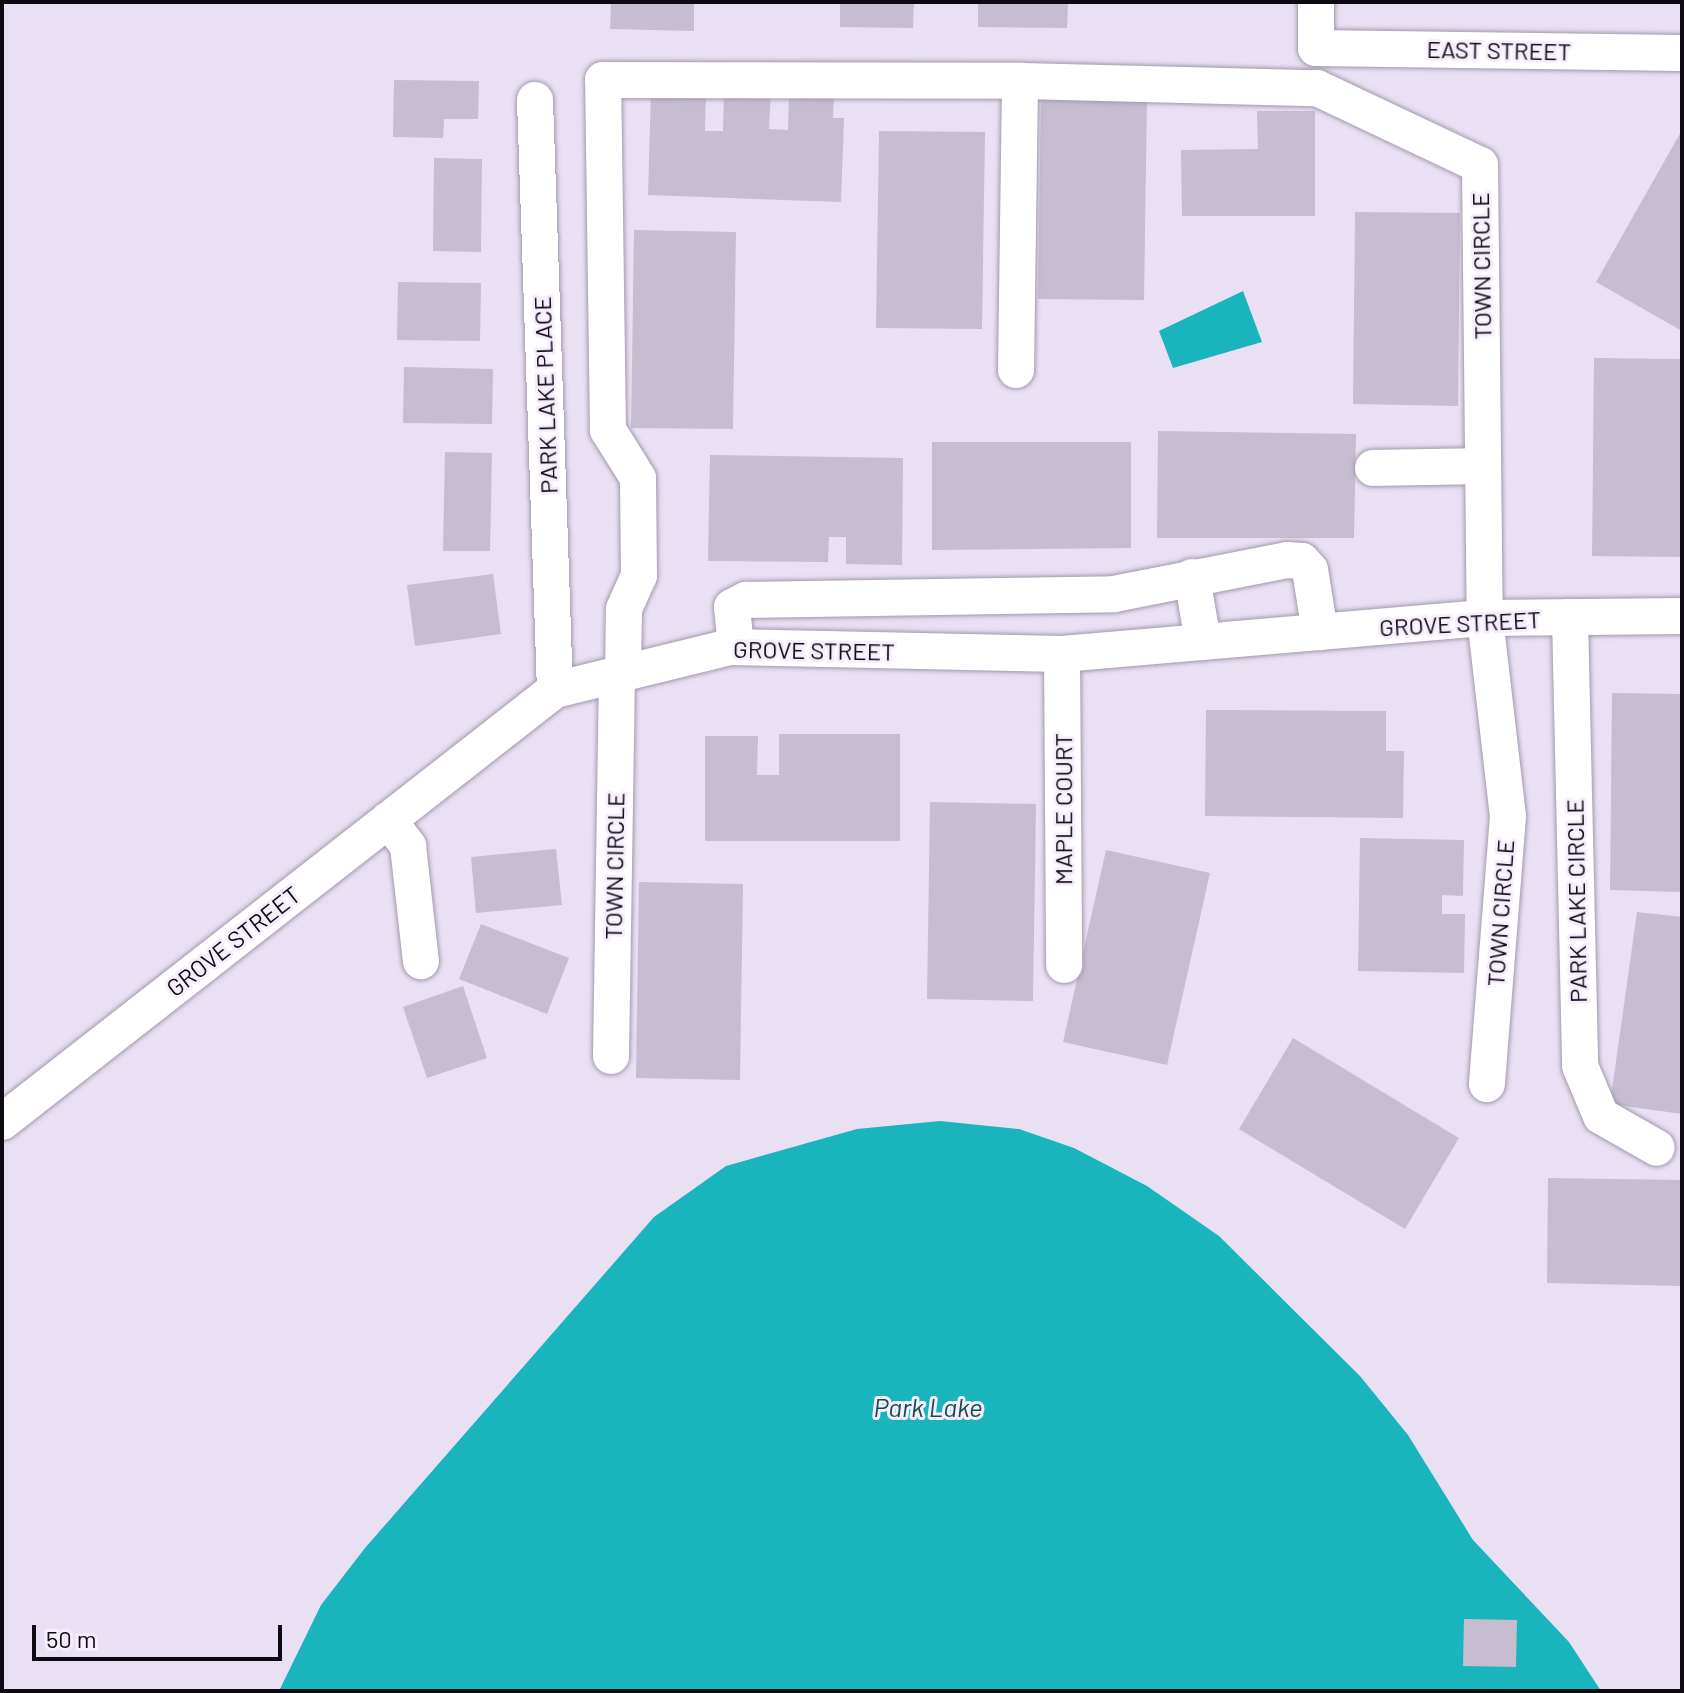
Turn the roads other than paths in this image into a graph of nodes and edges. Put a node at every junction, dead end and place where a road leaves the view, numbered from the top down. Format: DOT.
graph roads {
  1 [pos="1316,2"];
  2 [pos="1682,53"];
  3 [pos="1020,81"];
  4 [pos="535,100"];
  5 [pos="1016,370"];
  6 [pos="1483,466"];
  7 [pos="1373,468"];
  8 [pos="1192,577"];
  9 [pos="1042,596"];
  10 [pos="1682,616"];
  11 [pos="1570,617"];
  12 [pos="1485,618"];
  13 [pos="1320,632"];
  14 [pos="1203,642"];
  15 [pos="736,647"];
  16 [pos="1052,654"];
  17 [pos="620,674"];
  18 [pos="555,690"];
  19 [pos="388,820"];
  20 [pos="421,961"];
  21 [pos="1064,965"];
  22 [pos="611,1056"];
  23 [pos="1487,1084"];
  24 [pos="2,1122"];
  25 [pos="1657,1148"];
  1 -- 2 [label="street, EAST STREET"];
  3 -- 5 [label="street"];
  3 -- 6 [label="street, TOWN CIRCLE"];
  3 -- 17 [label="street, TOWN CIRCLE"];
  4 -- 18 [label="street, PARK LAKE PLACE"];
  6 -- 7 [label="street"];
  6 -- 12 [label="street, TOWN CIRCLE"];
  8 -- 9 [label="street"];
  8 -- 13 [label="street"];
  8 -- 14 [label="street"];
  9 -- 15 [label="street"];
  9 -- 16 [label="street, MAPLE COURT"];
  10 -- 11 [label="street, GROVE STREET"];
  11 -- 12 [label="street, GROVE STREET"];
  11 -- 25 [label="street, PARK LAKE CIRCLE"];
  12 -- 13 [label="street, GROVE STREET"];
  12 -- 23 [label="street, TOWN CIRCLE"];
  13 -- 14 [label="street, GROVE STREET"];
  14 -- 16 [label="street, GROVE STREET"];
  15 -- 16 [label="street, GROVE STREET"];
  15 -- 17 [label="street, GROVE STREET"];
  16 -- 21 [label="street, MAPLE COURT"];
  17 -- 18 [label="street, GROVE STREET"];
  17 -- 22 [label="street, TOWN CIRCLE"];
  18 -- 19 [label="street, GROVE STREET"];
  19 -- 20 [label="street"];
  19 -- 24 [label="street, GROVE STREET"];
}
